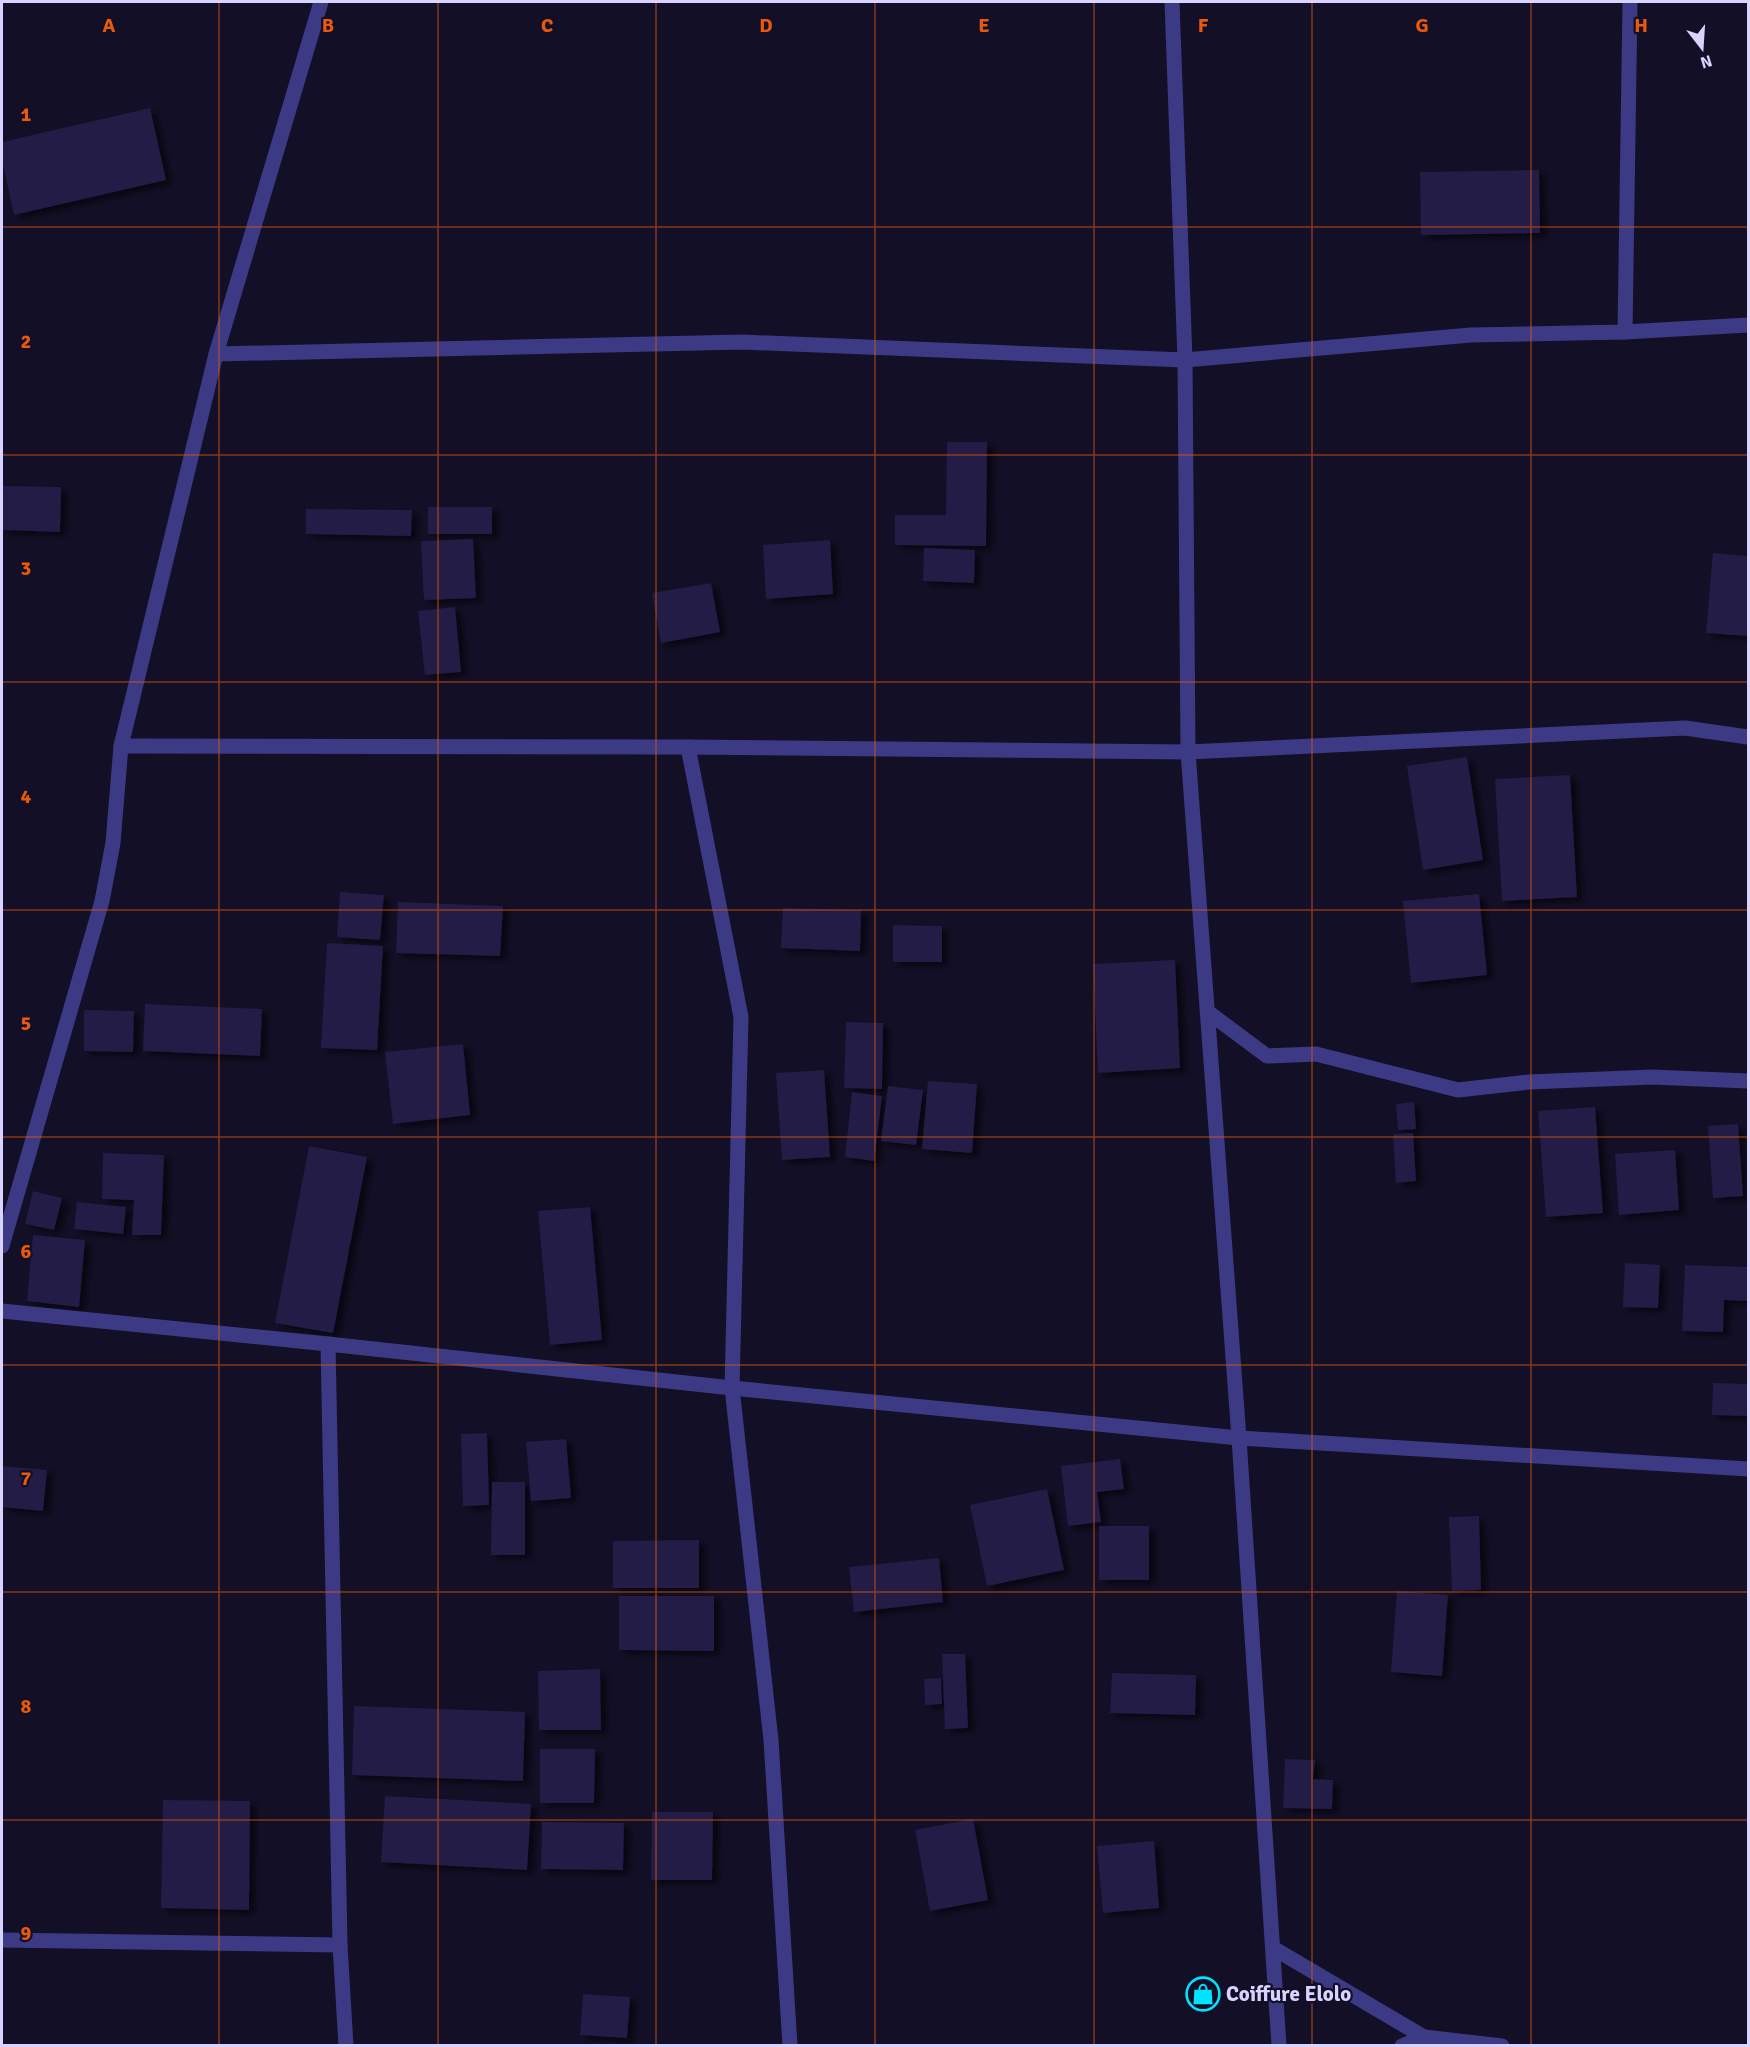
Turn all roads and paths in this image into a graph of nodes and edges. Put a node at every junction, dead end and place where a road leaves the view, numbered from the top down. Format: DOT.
graph roads {
  1 [pos="321,2"];
  2 [pos="1172,2"];
  3 [pos="1630,2"];
  4 [pos="1749,325"];
  5 [pos="1625,332"];
  6 [pos="216,354"];
  7 [pos="1185,360"];
  8 [pos="1749,737"];
  9 [pos="121,746"];
  10 [pos="688,747"];
  11 [pos="1188,753"];
  12 [pos="1208,1012"];
  13 [pos="1749,1081"];
  14 [pos="2,1246"];
  15 [pos="2,1311"];
  16 [pos="328,1344"];
  17 [pos="732,1388"];
  18 [pos="1239,1438"];
  19 [pos="1749,1469"];
  20 [pos="2,1940"];
  21 [pos="340,1945"];
  22 [pos="1273,1948"];
  23 [pos="1424,2037"];
  24 [pos="346,2046"];
  25 [pos="790,2046"];
  26 [pos="1279,2046"];
  27 [pos="1402,2046"];
  28 [pos="1502,2046"];
  1 -- 6 [label="street"];
  2 -- 7 [label="street"];
  3 -- 5 [label="street"];
  4 -- 5 [label="street"];
  5 -- 7 [label="street"];
  6 -- 7 [label="street"];
  6 -- 9 [label="street"];
  7 -- 11 [label="street"];
  8 -- 11 [label="street"];
  9 -- 10 [label="street"];
  9 -- 14 [label="street"];
  10 -- 11 [label="street"];
  10 -- 17 [label="street"];
  11 -- 12 [label="street"];
  12 -- 13 [label="street"];
  12 -- 18 [label="street"];
  15 -- 16 [label="street"];
  16 -- 17 [label="street"];
  16 -- 21 [label="street"];
  17 -- 18 [label="street"];
  17 -- 25 [label="street"];
  18 -- 19 [label="street"];
  18 -- 22 [label="street"];
  20 -- 21 [label="street"];
  21 -- 24 [label="street"];
  22 -- 23 [label="street"];
  22 -- 26 [label="street"];
  23 -- 27 [label="street"];
  23 -- 28 [label="street"];
}
